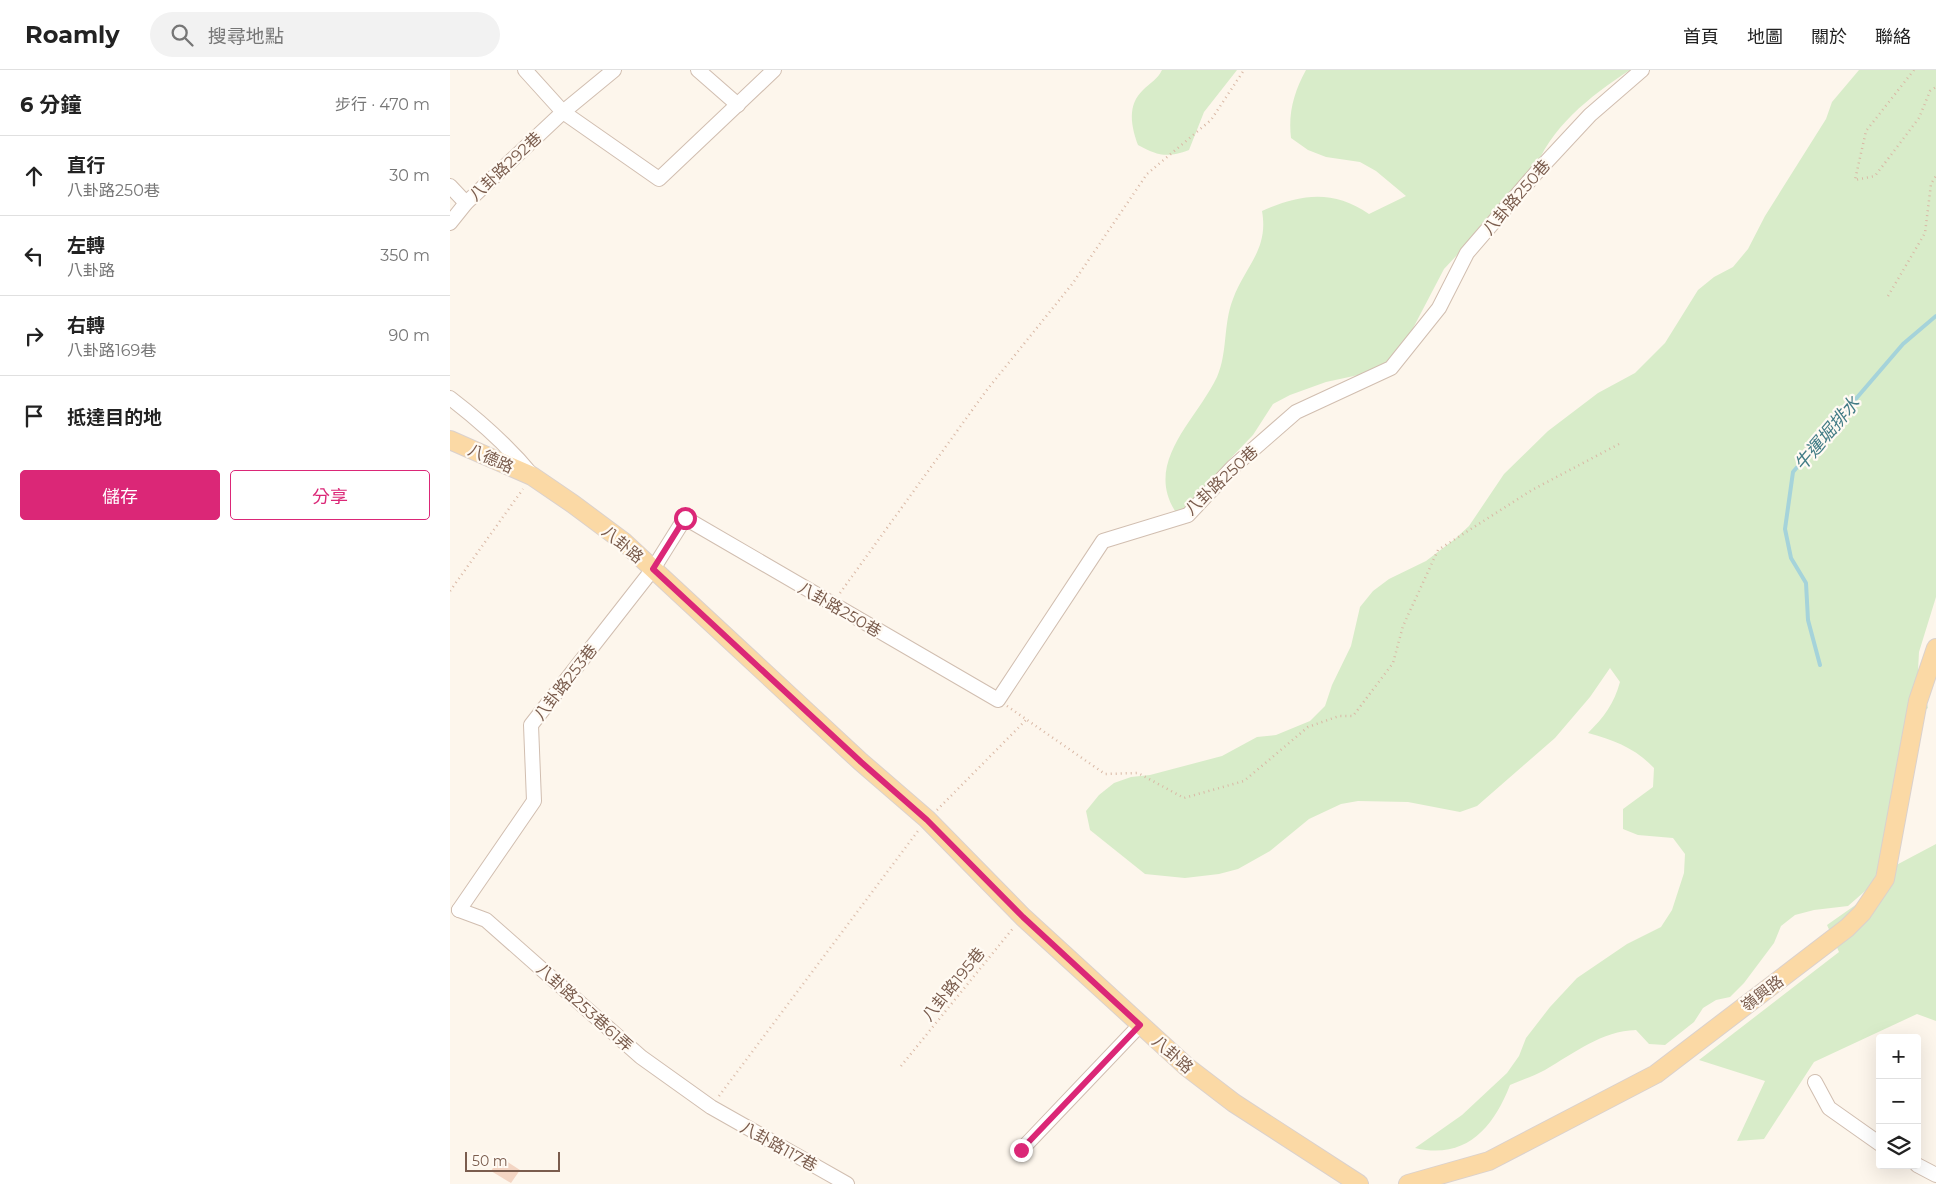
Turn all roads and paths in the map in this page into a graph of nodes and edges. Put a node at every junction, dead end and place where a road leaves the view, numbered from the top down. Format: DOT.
graph roads {
  1 [pos="524,70"];
  2 [pos="614,70"];
  3 [pos="698,70"];
  4 [pos="774,70"];
  5 [pos="1244,70"];
  6 [pos="1642,70"];
  7 [pos="1914,70"];
  8 [pos="1936,87"];
  9 [pos="738,105"];
  10 [pos="563,112"];
  11 [pos="1936,176"];
  12 [pos="450,186"];
  13 [pos="466,203"];
  14 [pos="450,223"];
  15 [pos="1888,296"];
  16 [pos="450,398"];
  17 [pos="450,440"];
  18 [pos="1619,444"];
  19 [pos="532,476"];
  20 [pos="653,569"];
  21 [pos="450,591"];
  22 [pos="832,604"];
  23 [pos="1936,648"];
  24 [pos="998,700"];
  25 [pos="1027,719"];
  26 [pos="927,820"];
  27 [pos="454,911"];
  28 [pos="1023,917"];
  29 [pos="1140,1025"];
  30 [pos="901,1066"];
  31 [pos="1814,1082"];
  32 [pos="711,1108"];
  33 [pos="1876,1141"];
  34 [pos="1021,1150"];
  35 [pos="1921,1167"];
  36 [pos="1936,1175"];
  37 [pos="847,1184"];
  38 [pos="1359,1184"];
  39 [pos="1408,1184"];
  1 -- 10 [label="street"];
  2 -- 10 [label="street, 八卦路292巷"];
  3 -- 9 [label="street"];
  4 -- 9 [label="street"];
  5 -- 22 [label="path"];
  6 -- 24 [label="street, 八卦路250巷"];
  7 -- 8 [label="path"];
  9 -- 10 [label="street"];
  10 -- 13 [label="street, 八卦路292巷"];
  11 -- 15 [label="path"];
  12 -- 13 [label="street"];
  13 -- 14 [label="street, 八卦路292巷"];
  16 -- 19 [label="street, 八卦路"];
  17 -- 19 [label="main road, 八德路"];
  18 -- 25 [label="path"];
  19 -- 20 [label="main road, 八卦路"];
  19 -- 21 [label="path"];
  20 -- 22 [label="street, 八卦路250巷"];
  20 -- 26 [label="main road, 八卦路"];
  20 -- 27 [label="street, 八卦路253巷"];
  22 -- 24 [label="street, 八卦路250巷"];
  23 -- 39 [label="main road, 嶺興路"];
  24 -- 25 [label="path"];
  25 -- 26 [label="path"];
  26 -- 28 [label="main road, 八卦路"];
  26 -- 32 [label="path"];
  27 -- 32 [label="street, 八卦路253巷61弄"];
  28 -- 29 [label="main road, 八卦路"];
  28 -- 30 [label="path, 八卦路195巷"];
  29 -- 34 [label="street"];
  29 -- 38 [label="main road, 八卦路"];
  31 -- 33 [label="street"];
  32 -- 37 [label="street, 八卦路117巷"];
  35 -- 36 [label="street"];
}
